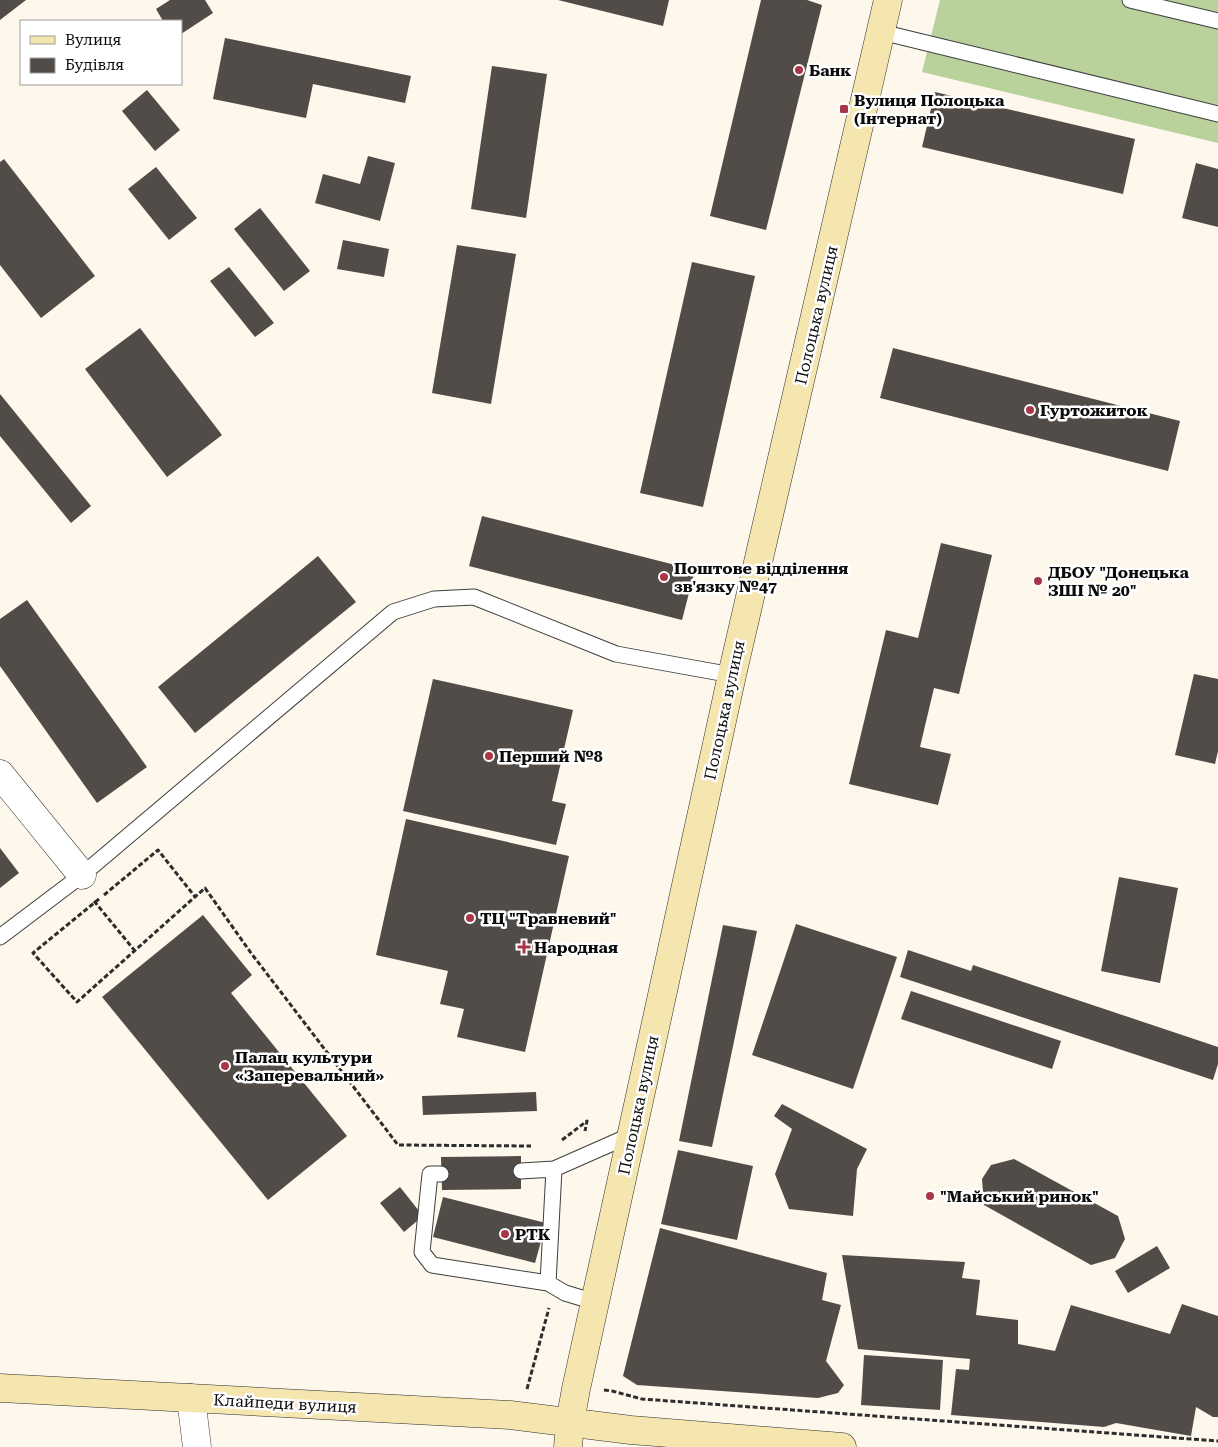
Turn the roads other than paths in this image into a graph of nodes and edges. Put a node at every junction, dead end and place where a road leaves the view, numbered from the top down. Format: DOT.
graph roads {
  1 [pos="888,0"];
  2 [pos="1130,0"];
  3 [pos="1218,21"];
  4 [pos="881,32"];
  5 [pos="1218,114"];
  6 [pos="732,674"];
  7 [pos="0,774"];
  8 [pos="82,875"];
  9 [pos="0,937"];
  10 [pos="631,1135"];
  11 [pos="554,1169"];
  12 [pos="521,1171"];
  13 [pos="442,1174"];
  14 [pos="548,1283"];
  15 [pos="595,1302"];
  16 [pos="0,1388"];
  17 [pos="191,1398"];
  18 [pos="569,1434"];
  19 [pos="197,1447"];
  20 [pos="842,1447"];
  1 -- 4 [label="main road, Полоцька вулиця"];
  2 -- 3 [label="lane"];
  4 -- 5 [label="lane"];
  4 -- 6 [label="main road, Полоцька вулиця"];
  6 -- 8 [label="lane"];
  6 -- 10 [label="main road, Полоцька вулиця"];
  7 -- 8 [label="street"];
  8 -- 9 [label="lane"];
  10 -- 11 [label="lane"];
  10 -- 15 [label="main road, Полоцька вулиця"];
  11 -- 12 [label="lane"];
  11 -- 14 [label="lane"];
  13 -- 14 [label="lane"];
  14 -- 15 [label="lane"];
  15 -- 18 [label="main road, Полоцька вулиця"];
  16 -- 17 [label="main road, Клайпеди вулиця"];
  17 -- 18 [label="main road, Клайпеди вулиця"];
  17 -- 19 [label="street"];
  18 -- 20 [label="main road, Клайпеди вулиця"];
}
